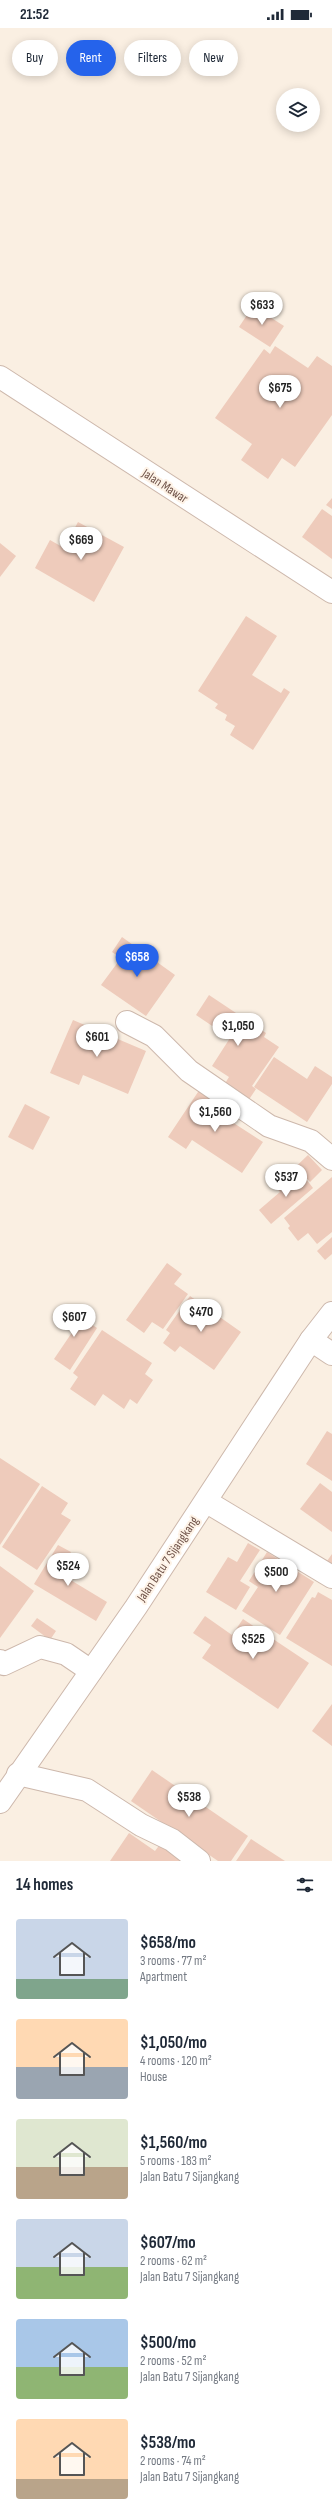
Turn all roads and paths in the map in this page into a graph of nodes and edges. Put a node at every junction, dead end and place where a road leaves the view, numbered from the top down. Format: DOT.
graph roads {
  1 [pos="0,377"];
  2 [pos="332,592"];
  3 [pos="127,1022"];
  4 [pos="332,1159"];
  5 [pos="332,1313"];
  6 [pos="311,1340"];
  7 [pos="332,1354"];
  8 [pos="207,1502"];
  9 [pos="332,1577"];
  10 [pos="0,1661"];
  11 [pos="91,1671"];
  12 [pos="18,1774"];
  13 [pos="0,1802"];
  14 [pos="199,1861"];
  1 -- 2 [label="street, Jalan Mawar"];
  3 -- 4 [label="street"];
  5 -- 6 [label="street, Jalan Batu 7 Sijangkang"];
  6 -- 7 [label="street"];
  6 -- 8 [label="street, Jalan Batu 7 Sijangkang"];
  8 -- 9 [label="street"];
  8 -- 11 [label="street, Jalan Batu 7 Sijangkang"];
  10 -- 11 [label="street"];
  11 -- 12 [label="street, Jalan Batu 7 Sijangkang"];
  12 -- 13 [label="street, Jalan Batu 7 Sijangkang"];
  12 -- 14 [label="street"];
}
